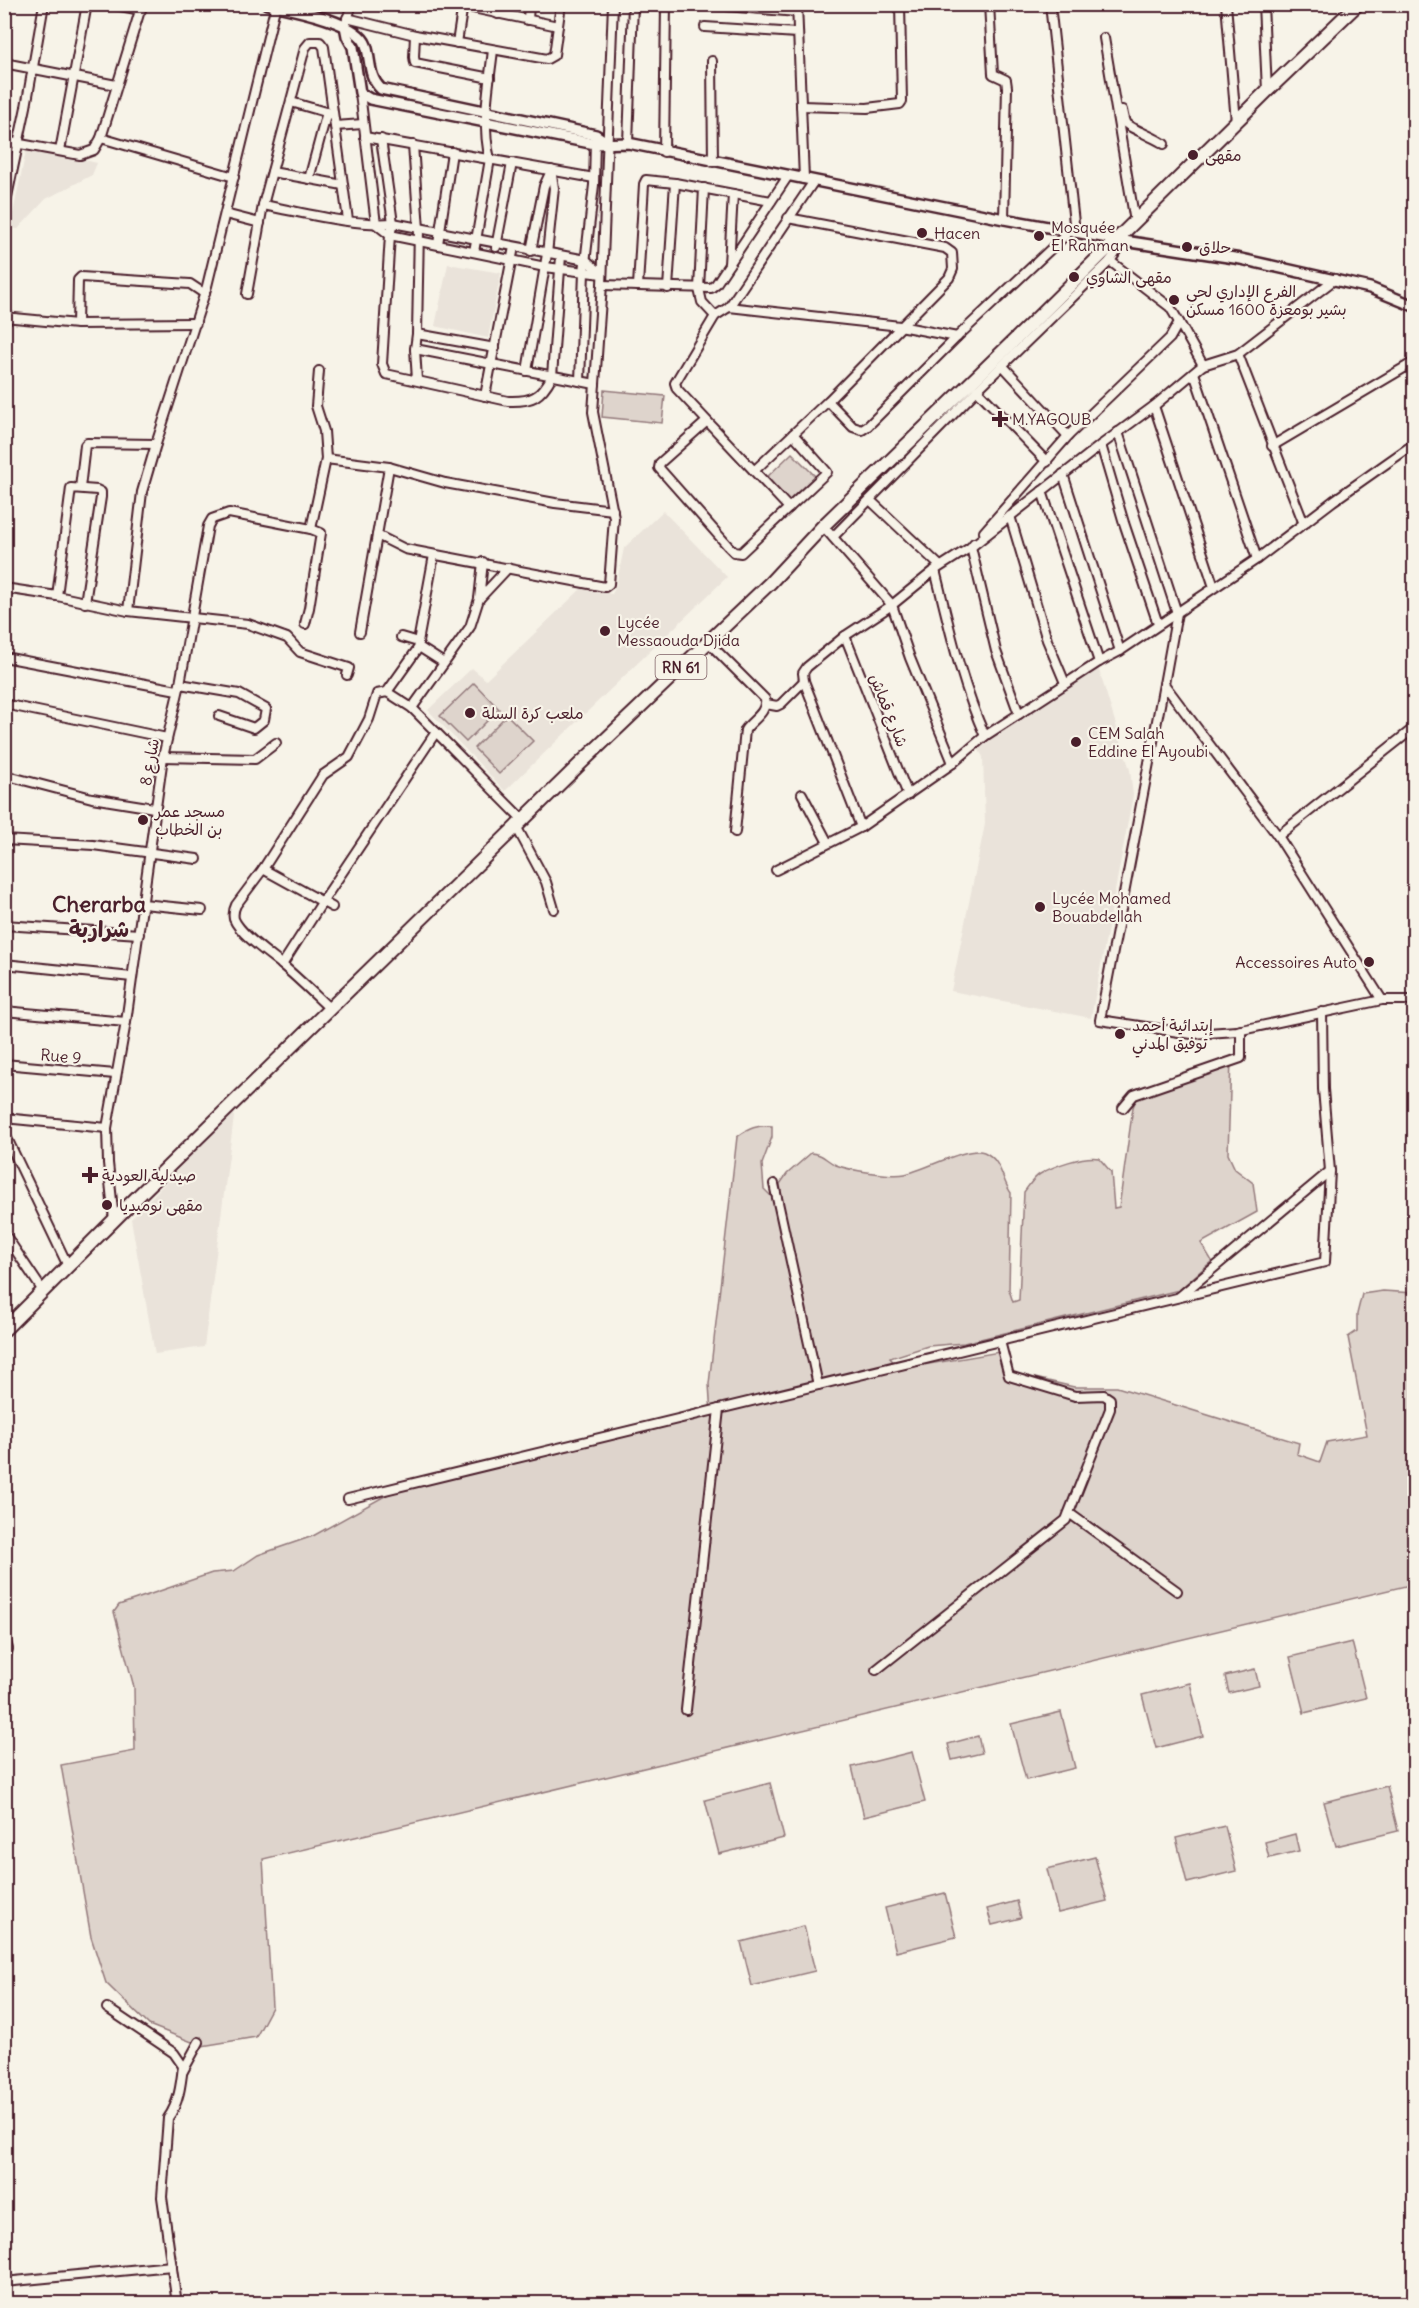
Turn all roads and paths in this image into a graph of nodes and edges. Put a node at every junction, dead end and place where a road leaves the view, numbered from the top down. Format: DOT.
graph roads {
  1 [pos="44,4"];
  2 [pos="87,4"];
  3 [pos="110,4"];
  4 [pos="352,4"];
  5 [pos="454,4"];
  6 [pos="500,4"];
  7 [pos="529,4"];
  8 [pos="561,4"];
  9 [pos="613,4"];
  10 [pos="633,4"];
  11 [pos="666,4"];
  12 [pos="701,4"];
  13 [pos="900,4"];
  14 [pos="989,4"];
  15 [pos="1050,4"];
  16 [pos="1226,4"];
  17 [pos="1263,4"];
  18 [pos="1358,4"];
  19 [pos="273,5"];
  20 [pos="463,5"];
  21 [pos="142,7"];
  22 [pos="797,8"];
  23 [pos="498,14"];
  24 [pos="528,20"];
  25 [pos="346,22"];
  26 [pos="558,26"];
  27 [pos="705,27"];
  28 [pos="797,33"];
  29 [pos="415,35"];
  30 [pos="1104,38"];
  31 [pos="457,43"];
  32 [pos="494,50"];
  33 [pos="712,61"];
  34 [pos="4,63"];
  35 [pos="33,69"];
  36 [pos="74,77"];
  37 [pos="490,78"];
  38 [pos="116,86"];
  39 [pos="1267,91"];
  40 [pos="360,93"];
  41 [pos="1116,98"];
  42 [pos="291,102"];
  43 [pos="801,106"];
  44 [pos="486,111"];
  45 [pos="330,113"];
  46 [pos="487,123"];
  47 [pos="1236,123"];
  48 [pos="363,124"];
  49 [pos="335,126"];
  50 [pos="365,136"];
  51 [pos="101,138"];
  52 [pos="381,140"];
  53 [pos="595,140"];
  54 [pos="4,141"];
  55 [pos="19,143"];
  56 [pos="608,143"];
  57 [pos="628,144"];
  58 [pos="1164,144"];
  59 [pos="413,145"];
  60 [pos="60,151"];
  61 [pos="452,152"];
  62 [pos="664,152"];
  63 [pos="490,159"];
  64 [pos="712,162"];
  65 [pos="512,163"];
  66 [pos="551,170"];
  67 [pos="272,172"];
  68 [pos="788,176"];
  69 [pos="234,177"];
  70 [pos="594,178"];
  71 [pos="309,179"];
  72 [pos="809,180"];
  73 [pos="675,183"];
  74 [pos="343,186"];
  75 [pos="704,188"];
  76 [pos="733,194"];
  77 [pos="771,201"];
  78 [pos="263,205"];
  79 [pos="4,211"];
  80 [pos="225,214"];
  81 [pos="788,218"];
  82 [pos="1004,219"];
  83 [pos="348,220"];
  84 [pos="1135,222"];
  85 [pos="393,223"];
  86 [pos="260,224"];
  87 [pos="376,224"];
  88 [pos="419,229"];
  89 [pos="1073,231"];
  90 [pos="440,233"];
  91 [pos="390,235"];
  92 [pos="418,240"];
  93 [pos="477,240"];
  94 [pos="1120,240"];
  95 [pos="438,244"];
  96 [pos="497,244"];
  97 [pos="514,247"];
  98 [pos="531,250"];
  99 [pos="474,252"];
  100 [pos="547,254"];
  101 [pos="495,256"];
  102 [pos="561,256"];
  103 [pos="511,259"];
  104 [pos="586,260"];
  105 [pos="1110,261"];
  106 [pos="729,264"];
  107 [pos="545,267"];
  108 [pos="560,268"];
  109 [pos="584,272"];
  110 [pos="602,274"];
  111 [pos="1335,279"];
  112 [pos="602,285"];
  113 [pos="638,286"];
  114 [pos="668,288"];
  115 [pos="699,289"];
  116 [pos="205,294"];
  117 [pos="247,294"];
  118 [pos="1414,306"];
  119 [pos="729,307"];
  120 [pos="715,316"];
  121 [pos="4,317"];
  122 [pos="1179,322"];
  123 [pos="195,323"];
  124 [pos="77,324"];
  125 [pos="900,326"];
  126 [pos="417,334"];
  127 [pos="957,337"];
  128 [pos="495,348"];
  129 [pos="415,349"];
  130 [pos="1238,354"];
  131 [pos="1414,362"];
  132 [pos="492,364"];
  133 [pos="1203,365"];
  134 [pos="1003,366"];
  135 [pos="319,371"];
  136 [pos="527,371"];
  137 [pos="1194,373"];
  138 [pos="552,376"];
  139 [pos="417,381"];
  140 [pos="580,381"];
  141 [pos="595,384"];
  142 [pos="977,390"];
  143 [pos="485,396"];
  144 [pos="828,401"];
  145 [pos="1154,406"];
  146 [pos="706,422"];
  147 [pos="1118,432"];
  148 [pos="793,434"];
  149 [pos="1068,436"];
  150 [pos="156,444"];
  151 [pos="1414,444"];
  152 [pos="1101,445"];
  153 [pos="1272,446"];
  154 [pos="326,459"];
  155 [pos="1047,462"];
  156 [pos="389,467"];
  157 [pos="754,471"];
  158 [pos="1063,474"];
  159 [pos="80,488"];
  160 [pos="1042,490"];
  161 [pos="870,500"];
  162 [pos="789,508"];
  163 [pos="613,510"];
  164 [pos="1010,516"];
  165 [pos="1304,524"];
  166 [pos="823,526"];
  167 [pos="311,529"];
  168 [pos="377,535"];
  169 [pos="833,537"];
  170 [pos="971,547"];
  171 [pos="434,555"];
  172 [pos="1257,559"];
  173 [pos="483,562"];
  174 [pos="507,568"];
  175 [pos="938,568"];
  176 [pos="4,588"];
  177 [pos="1214,588"];
  178 [pos="57,596"];
  179 [pos="479,599"];
  180 [pos="85,603"];
  181 [pos="892,605"];
  182 [pos="128,610"];
  183 [pos="1177,613"];
  184 [pos="192,618"];
  185 [pos="305,624"];
  186 [pos="1158,624"];
  187 [pos="360,632"];
  188 [pos="845,636"];
  189 [pos="401,637"];
  190 [pos="708,642"];
  191 [pos="418,644"];
  192 [pos="1120,651"];
  193 [pos="4,657"];
  194 [pos="1099,662"];
  195 [pos="444,663"];
  196 [pos="347,675"];
  197 [pos="804,681"];
  198 [pos="1065,683"];
  199 [pos="1164,684"];
  200 [pos="179,687"];
  201 [pos="387,692"];
  202 [pos="4,704"];
  203 [pos="766,704"];
  204 [pos="412,708"];
  205 [pos="1019,714"];
  206 [pos="219,716"];
  207 [pos="1414,728"];
  208 [pos="436,732"];
  209 [pos="985,736"];
  210 [pos="167,738"];
  211 [pos="276,743"];
  212 [pos="163,757"];
  213 [pos="953,763"];
  214 [pos="4,775"];
  215 [pos="801,794"];
  216 [pos="908,795"];
  217 [pos="154,808"];
  218 [pos="519,823"];
  219 [pos="861,827"];
  220 [pos="735,832"];
  221 [pos="1278,836"];
  222 [pos="4,840"];
  223 [pos="828,843"];
  224 [pos="150,853"];
  225 [pos="197,859"];
  226 [pos="263,869"];
  227 [pos="776,870"];
  228 [pos="322,901"];
  229 [pos="143,904"];
  230 [pos="332,907"];
  231 [pos="202,909"];
  232 [pos="554,909"];
  233 [pos="4,925"];
  234 [pos="139,934"];
  235 [pos="4,964"];
  236 [pos="282,965"];
  237 [pos="132,976"];
  238 [pos="1382,1000"];
  239 [pos="1414,1000"];
  240 [pos="330,1009"];
  241 [pos="4,1011"];
  242 [pos="1322,1012"];
  243 [pos="126,1022"];
  244 [pos="1241,1030"];
  245 [pos="4,1064"];
  246 [pos="115,1074"];
  247 [pos="1124,1108"];
  248 [pos="4,1118"];
  249 [pos="107,1128"];
  250 [pos="4,1131"];
  251 [pos="1330,1172"];
  252 [pos="774,1184"];
  253 [pos="114,1220"];
  254 [pos="4,1233"];
  255 [pos="68,1266"];
  256 [pos="43,1291"];
  257 [pos="1178,1298"];
  258 [pos="6,1326"];
  259 [pos="1000,1341"];
  260 [pos="818,1385"];
  261 [pos="719,1409"];
  262 [pos="348,1499"];
  263 [pos="1069,1513"];
  264 [pos="1177,1591"];
  265 [pos="4,1634"];
  266 [pos="4,1662"];
  267 [pos="876,1670"];
  268 [pos="4,1692"];
  269 [pos="4,1707"];
  270 [pos="686,1710"];
  271 [pos="107,2008"];
  272 [pos="199,2042"];
  273 [pos="182,2073"];
  274 [pos="172,2266"];
  275 [pos="4,2282"];
  276 [pos="177,2304"];
  1 -- 35 [label="street"];
  2 -- 36 [label="street"];
  3 -- 21 [label="street"];
  4 -- 25 [label="street"];
  5 -- 20 [label="street"];
  6 -- 23 [label="street"];
  7 -- 24 [label="street"];
  8 -- 26 [label="street"];
  9 -- 56 [label="street"];
  10 -- 57 [label="street"];
  11 -- 62 [label="street"];
  12 -- 22 [label="street"];
  13 -- 43 [label="street"];
  14 -- 82 [label="street"];
  15 -- 89 [label="street"];
  16 -- 47 [label="street"];
  17 -- 39 [label="street"];
  18 -- 39 [label="main road, RN 61"];
  19 -- 25 [label="street"];
  19 -- 69 [label="street"];
  20 -- 23 [label="street"];
  20 -- 31 [label="street"];
  21 -- 38 [label="street"];
  22 -- 28 [label="street"];
  23 -- 24 [label="street"];
  24 -- 26 [label="street"];
  25 -- 29 [label="street"];
  25 -- 40 [label="street"];
  25 -- 44 [label="street"];
  26 -- 32 [label="street"];
  27 -- 28 [label="street"];
  28 -- 43 [label="street"];
  29 -- 31 [label="street"];
  29 -- 37 [label="street"];
  30 -- 41 [label="street"];
  31 -- 32 [label="street"];
  32 -- 37 [label="street"];
  33 -- 64 [label="street"];
  34 -- 35 [label="street"];
  35 -- 36 [label="street"];
  35 -- 55 [label="street"];
  36 -- 38 [label="street"];
  36 -- 60 [label="street"];
  37 -- 44 [label="street"];
  38 -- 51 [label="street"];
  39 -- 47 [label="main road, RN 61"];
  40 -- 46 [label="street"];
  40 -- 48 [label="street"];
  41 -- 58 [label="street"];
  41 -- 84 [label="street"];
  42 -- 45 [label="street"];
  42 -- 45 [label="street"];
  42 -- 67 [label="street"];
  43 -- 72 [label="street"];
  44 -- 46 [label="street"];
  44 -- 53 [label="street"];
  45 -- 49 [label="street"];
  45 -- 71 [label="street"];
  46 -- 53 [label="street"];
  46 -- 63 [label="street"];
  47 -- 84 [label="main road, RN 61"];
  48 -- 49 [label="street"];
  48 -- 50 [label="street"];
  49 -- 74 [label="street"];
  50 -- 52 [label="street"];
  50 -- 87 [label="street"];
  51 -- 60 [label="street"];
  51 -- 69 [label="street"];
  52 -- 59 [label="street"];
  52 -- 85 [label="street"];
  53 -- 56 [label="street"];
  53 -- 70 [label="street"];
  54 -- 55 [label="street"];
  55 -- 60 [label="street"];
  55 -- 79 [label="street"];
  56 -- 57 [label="street"];
  56 -- 110 [label="street"];
  57 -- 62 [label="street"];
  59 -- 61 [label="street"];
  59 -- 88 [label="street"];
  61 -- 63 [label="street"];
  61 -- 90 [label="street"];
  62 -- 64 [label="street"];
  63 -- 65 [label="street"];
  63 -- 93 [label="street"];
  64 -- 68 [label="street"];
  65 -- 66 [label="street"];
  65 -- 96 [label="street"];
  66 -- 70 [label="street"];
  66 -- 98 [label="street"];
  66 -- 100 [label="street"];
  67 -- 71 [label="street"];
  67 -- 78 [label="street"];
  68 -- 72 [label="street"];
  68 -- 77 [label="street"];
  69 -- 80 [label="street"];
  70 -- 104 [label="street"];
  71 -- 74 [label="street"];
  72 -- 81 [label="street"];
  72 -- 82 [label="street"];
  73 -- 75 [label="street"];
  73 -- 113 [label="street"];
  73 -- 114 [label="street"];
  74 -- 83 [label="street"];
  75 -- 76 [label="street"];
  75 -- 115 [label="street"];
  76 -- 77 [label="street"];
  76 -- 106 [label="street"];
  77 -- 106 [label="street"];
  78 -- 83 [label="street"];
  78 -- 86 [label="street"];
  80 -- 86 [label="street"];
  80 -- 116 [label="street"];
  81 -- 119 [label="street"];
  81 -- 125 [label="street"];
  82 -- 89 [label="street"];
  83 -- 87 [label="street"];
  84 -- 94 [label="main road, RN 61"];
  85 -- 87 [label="street"];
  85 -- 88 [label="street"];
  85 -- 91 [label="street"];
  86 -- 117 [label="street"];
  87 -- 91 [label="street"];
  88 -- 90 [label="street"];
  88 -- 92 [label="street"];
  89 -- 94 [label="street"];
  89 -- 127 [label="street"];
  90 -- 93 [label="street"];
  90 -- 95 [label="street"];
  91 -- 92 [label="street"];
  91 -- 139 [label="street"];
  92 -- 95 [label="street"];
  92 -- 126 [label="street"];
  93 -- 96 [label="street"];
  93 -- 99 [label="street"];
  94 -- 105 [label="street"];
  94 -- 111 [label="street"];
  94 -- 166 [label="main road, RN 61"];
  95 -- 99 [label="street"];
  96 -- 97 [label="street"];
  96 -- 101 [label="street"];
  97 -- 98 [label="street"];
  97 -- 103 [label="street"];
  98 -- 100 [label="street"];
  99 -- 101 [label="street"];
  100 -- 102 [label="street"];
  100 -- 107 [label="street"];
  101 -- 103 [label="street"];
  102 -- 104 [label="street"];
  102 -- 108 [label="street"];
  103 -- 107 [label="street"];
  103 -- 128 [label="street"];
  104 -- 109 [label="street"];
  104 -- 110 [label="street"];
  105 -- 122 [label="street"];
  105 -- 134 [label="street"];
  106 -- 115 [label="street"];
  107 -- 108 [label="street"];
  107 -- 136 [label="street"];
  108 -- 109 [label="street"];
  108 -- 138 [label="street"];
  109 -- 110 [label="street"];
  109 -- 140 [label="street"];
  110 -- 112 [label="street"];
  111 -- 118 [label="street"];
  111 -- 130 [label="street"];
  112 -- 113 [label="street"];
  112 -- 141 [label="street"];
  113 -- 114 [label="street"];
  114 -- 115 [label="street"];
  115 -- 120 [label="street"];
  116 -- 123 [label="street"];
  116 -- 124 [label="street"];
  119 -- 120 [label="street"];
  119 -- 125 [label="street"];
  120 -- 146 [label="street"];
  121 -- 124 [label="street"];
  122 -- 133 [label="street"];
  122 -- 149 [label="street"];
  123 -- 124 [label="street"];
  123 -- 150 [label="street"];
  125 -- 127 [label="street"];
  125 -- 144 [label="street"];
  126 -- 128 [label="street"];
  126 -- 129 [label="street"];
  127 -- 144 [label="street"];
  128 -- 132 [label="street"];
  129 -- 132 [label="street"];
  129 -- 139 [label="street"];
  130 -- 133 [label="street"];
  130 -- 153 [label="street"];
  131 -- 153 [label="street"];
  132 -- 136 [label="street"];
  132 -- 143 [label="street"];
  133 -- 137 [label="street"];
  134 -- 142 [label="street"];
  134 -- 149 [label="street"];
  135 -- 154 [label="street"];
  136 -- 138 [label="street"];
  137 -- 145 [label="street"];
  137 -- 172 [label="street"];
  138 -- 140 [label="street"];
  138 -- 143 [label="street"];
  139 -- 143 [label="street"];
  140 -- 141 [label="street"];
  141 -- 163 [label="street"];
  142 -- 155 [label="street"];
  142 -- 161 [label="street"];
  144 -- 148 [label="street"];
  145 -- 147 [label="street"];
  145 -- 177 [label="street"];
  146 -- 157 [label="street"];
  146 -- 162 [label="street"];
  147 -- 152 [label="street"];
  147 -- 183 [label="street"];
  148 -- 157 [label="street"];
  148 -- 162 [label="street"];
  149 -- 155 [label="street"];
  150 -- 159 [label="street"];
  150 -- 182 [label="street"];
  151 -- 165 [label="street"];
  152 -- 158 [label="street"];
  152 -- 186 [label="street"];
  153 -- 165 [label="street"];
  154 -- 156 [label="street"];
  154 -- 167 [label="street"];
  155 -- 170 [label="street"];
  156 -- 163 [label="street"];
  156 -- 168 [label="street"];
  157 -- 162 [label="street"];
  158 -- 160 [label="street"];
  158 -- 192 [label="street"];
  159 -- 178 [label="street"];
  159 -- 180 [label="street"];
  160 -- 164 [label="street"];
  160 -- 194 [label="street"];
  161 -- 169 [label="street"];
  161 -- 175 [label="street"];
  163 -- 174 [label="street"];
  164 -- 170 [label="street"];
  164 -- 198 [label="street"];
  165 -- 172 [label="street"];
  166 -- 169 [label="street"];
  166 -- 190 [label="main road, RN 61"];
  167 -- 184 [label="street, شارع 8"];
  167 -- 185 [label="street"];
  168 -- 171 [label="street"];
  168 -- 187 [label="street"];
  169 -- 181 [label="street"];
  170 -- 175 [label="street"];
  170 -- 205 [label="street"];
  171 -- 173 [label="street"];
  171 -- 191 [label="street"];
  172 -- 177 [label="street"];
  173 -- 174 [label="street"];
  173 -- 179 [label="street"];
  174 -- 179 [label="street"];
  175 -- 181 [label="street"];
  175 -- 209 [label="street"];
  176 -- 178 [label="street"];
  177 -- 183 [label="street"];
  178 -- 180 [label="street"];
  179 -- 195 [label="street"];
  180 -- 182 [label="street"];
  181 -- 188 [label="street"];
  181 -- 213 [label="street"];
  182 -- 184 [label="street"];
  183 -- 186 [label="street"];
  183 -- 199 [label="street"];
  184 -- 196 [label="street"];
  184 -- 200 [label="street, شارع 8"];
  186 -- 192 [label="street"];
  188 -- 197 [label="street"];
  188 -- 216 [label="street, شارع قماش"];
  189 -- 191 [label="street"];
  190 -- 203 [label="street"];
  190 -- 218 [label="main road, RN 61"];
  191 -- 195 [label="street"];
  191 -- 201 [label="street"];
  192 -- 194 [label="street"];
  193 -- 200 [label="street"];
  194 -- 198 [label="street"];
  195 -- 204 [label="street"];
  197 -- 203 [label="street"];
  197 -- 219 [label="street"];
  198 -- 205 [label="street"];
  199 -- 221 [label="street"];
  199 -- 244 [label="street"];
  200 -- 206 [label="street"];
  200 -- 210 [label="street, شارع 8"];
  201 -- 204 [label="street"];
  201 -- 226 [label="street"];
  202 -- 210 [label="street"];
  203 -- 220 [label="street"];
  204 -- 208 [label="street"];
  205 -- 209 [label="street"];
  207 -- 221 [label="street"];
  208 -- 218 [label="street"];
  208 -- 228 [label="street"];
  209 -- 213 [label="street"];
  210 -- 212 [label="street, شارع 8"];
  211 -- 212 [label="street"];
  212 -- 217 [label="street, شارع 8"];
  213 -- 216 [label="street"];
  214 -- 217 [label="street"];
  215 -- 223 [label="street"];
  216 -- 219 [label="street"];
  217 -- 224 [label="street, شارع 8"];
  218 -- 232 [label="street"];
  218 -- 240 [label="main road, RN 61"];
  219 -- 223 [label="street"];
  221 -- 238 [label="street"];
  222 -- 224 [label="street"];
  223 -- 227 [label="street"];
  224 -- 225 [label="street"];
  224 -- 229 [label="street, شارع 8"];
  226 -- 228 [label="street"];
  226 -- 236 [label="street"];
  228 -- 230 [label="street"];
  228 -- 236 [label="street"];
  229 -- 231 [label="street"];
  229 -- 234 [label="street, شارع 8"];
  233 -- 234 [label="street"];
  234 -- 237 [label="street, شارع 8"];
  235 -- 237 [label="street"];
  236 -- 240 [label="street"];
  237 -- 243 [label="street, شارع 8"];
  238 -- 239 [label="street"];
  238 -- 242 [label="street"];
  240 -- 253 [label="main road, RN 61"];
  241 -- 243 [label="street"];
  242 -- 244 [label="street"];
  242 -- 251 [label="street"];
  243 -- 246 [label="street, شارع 8"];
  244 -- 247 [label="street"];
  245 -- 246 [label="street, Rue 9"];
  246 -- 249 [label="street, شارع 8"];
  248 -- 249 [label="street"];
  249 -- 253 [label="street, شارع 8"];
  250 -- 255 [label="street"];
  251 -- 257 [label="street"];
  251 -- 257 [label="street"];
  252 -- 260 [label="street"];
  253 -- 255 [label="main road, RN 61"];
  254 -- 256 [label="street"];
  255 -- 256 [label="main road, RN 61"];
  256 -- 258 [label="main road, RN 61"];
  257 -- 259 [label="street"];
  259 -- 260 [label="street"];
  259 -- 263 [label="street"];
  260 -- 261 [label="street"];
  261 -- 262 [label="street"];
  261 -- 270 [label="street"];
  263 -- 264 [label="street"];
  263 -- 267 [label="street"];
  265 -- 266 [label="street"];
  268 -- 269 [label="street"];
  271 -- 273 [label="street"];
  272 -- 273 [label="street"];
  273 -- 274 [label="street"];
  274 -- 275 [label="street"];
  274 -- 276 [label="street"];
}
